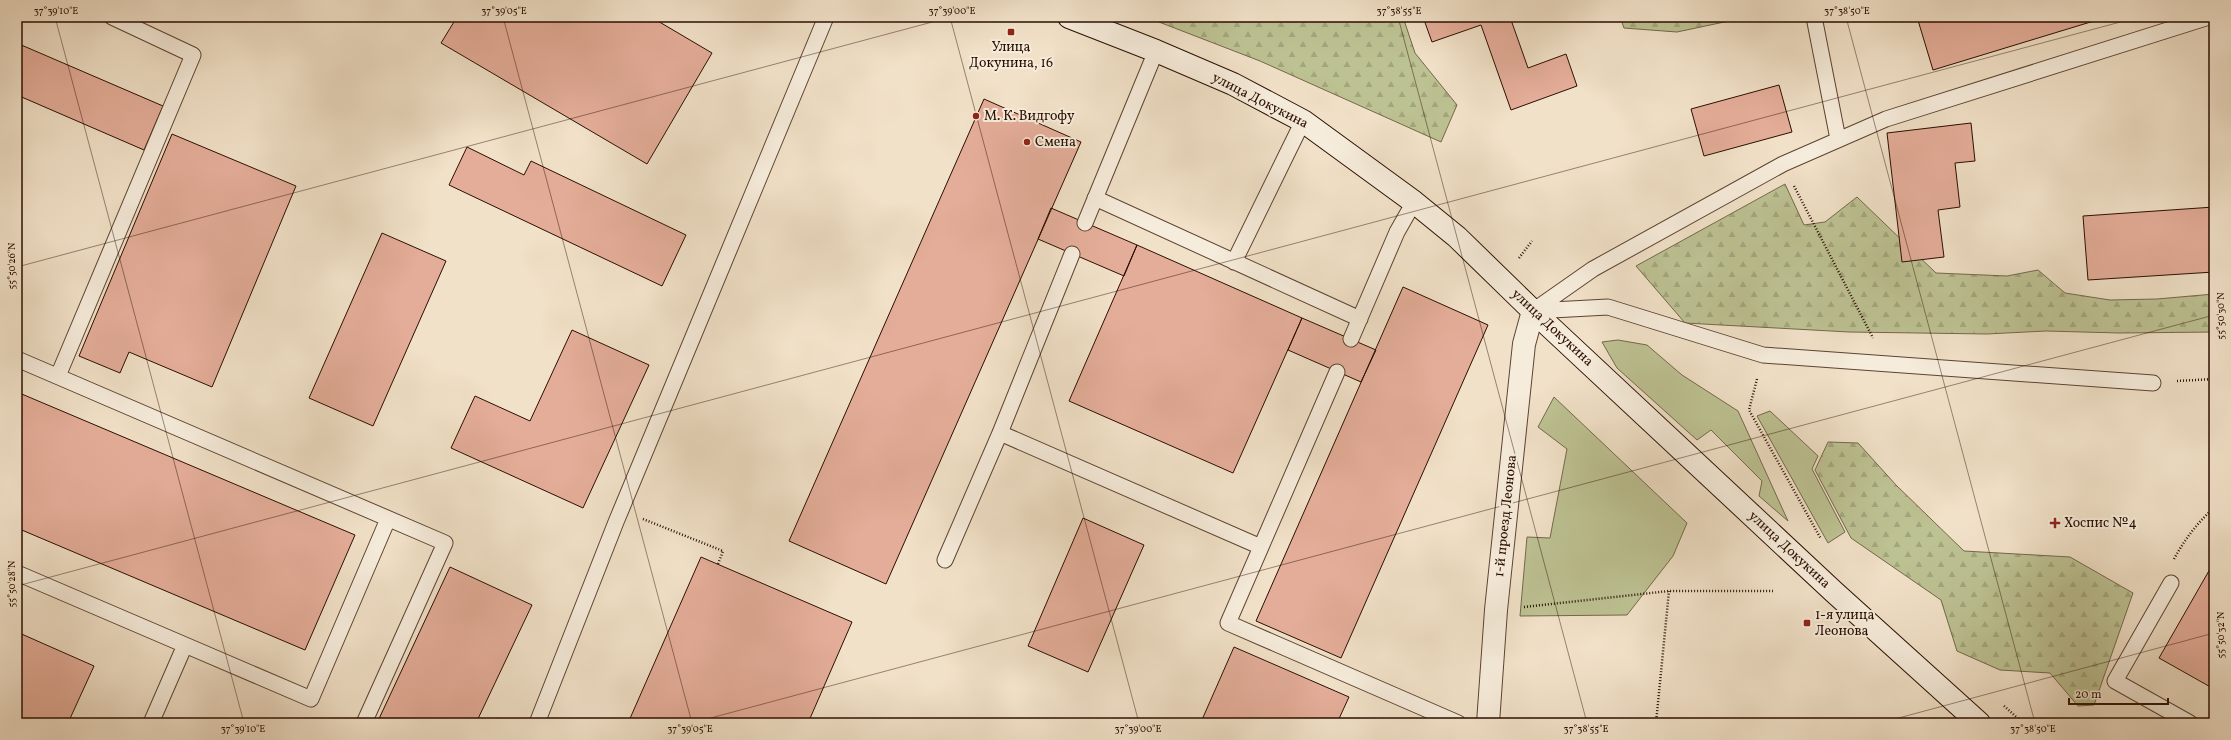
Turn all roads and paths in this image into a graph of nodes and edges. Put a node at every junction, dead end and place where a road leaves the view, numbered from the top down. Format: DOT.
graph roads {
  1 [pos="112,17"];
  2 [pos="826,17"];
  3 [pos="1069,17"];
  4 [pos="1814,17"];
  5 [pos="2209,17"];
  6 [pos="1156,51"];
  7 [pos="1303,121"];
  8 [pos="1838,139"];
  9 [pos="1783,164"];
  10 [pos="1095,198"];
  11 [pos="1414,202"];
  12 [pos="1085,222"];
  13 [pos="1532,241"];
  14 [pos="1072,254"];
  15 [pos="1519,258"];
  16 [pos="1234,262"];
  17 [pos="1533,311"];
  18 [pos="1360,318"];
  19 [pos="1351,339"];
  20 [pos="1763,355"];
  21 [pos="17,359"];
  22 [pos="1886,363"];
  23 [pos="1337,372"];
  24 [pos="58,376"];
  25 [pos="2214,379"];
  26 [pos="2153,383"];
  27 [pos="1000,433"];
  28 [pos="2214,508"];
  29 [pos="388,519"];
  30 [pos="1825,546"];
  31 [pos="1261,547"];
  32 [pos="945,560"];
  33 [pos="17,573"];
  34 [pos="2171,583"];
  35 [pos="1669,591"];
  36 [pos="1773,591"];
  37 [pos="1496,610"];
  38 [pos="185,645"];
  39 [pos="2000,703"];
  40 [pos="151,723"];
  41 [pos="364,723"];
  42 [pos="537,723"];
  43 [pos="1458,723"];
  44 [pos="1488,723"];
  45 [pos="1656,723"];
  46 [pos="1979,723"];
  47 [pos="2023,723"];
  48 [pos="2190,723"];
  1 -- 24 [label="lane"];
  2 -- 42 [label="lane"];
  3 -- 6 [label="street, улица Докукина"];
  4 -- 8 [label="lane"];
  5 -- 8 [label="lane"];
  6 -- 7 [label="street, улица Докукина"];
  6 -- 10 [label="lane"];
  7 -- 11 [label="street, улица Докукина"];
  7 -- 16 [label="lane"];
  8 -- 9 [label="lane"];
  9 -- 17 [label="lane"];
  9 -- 22 [label="path"];
  10 -- 12 [label="lane"];
  10 -- 16 [label="lane"];
  11 -- 17 [label="street, улица Докукина"];
  11 -- 18 [label="lane"];
  13 -- 15 [label="path"];
  14 -- 27 [label="lane"];
  16 -- 18 [label="lane"];
  17 -- 20 [label="lane"];
  17 -- 37 [label="street, 1-й проезд Леонова"];
  17 -- 46 [label="street, улица Докукина"];
  18 -- 19 [label="lane"];
  20 -- 22 [label="lane"];
  20 -- 30 [label="path"];
  21 -- 24 [label="lane"];
  22 -- 26 [label="lane"];
  23 -- 31 [label="lane"];
  24 -- 29 [label="lane"];
  25 -- 26 [label="path"];
  27 -- 31 [label="lane"];
  27 -- 32 [label="lane"];
  28 -- 34 [label="path"];
  29 -- 38 [label="lane"];
  29 -- 41 [label="lane"];
  31 -- 43 [label="lane"];
  33 -- 38 [label="lane"];
  34 -- 48 [label="lane"];
  35 -- 36 [label="path"];
  35 -- 37 [label="path"];
  35 -- 45 [label="path"];
  37 -- 44 [label="street, 1-й проезд Леонова"];
  38 -- 40 [label="lane"];
  39 -- 47 [label="path"];
}
